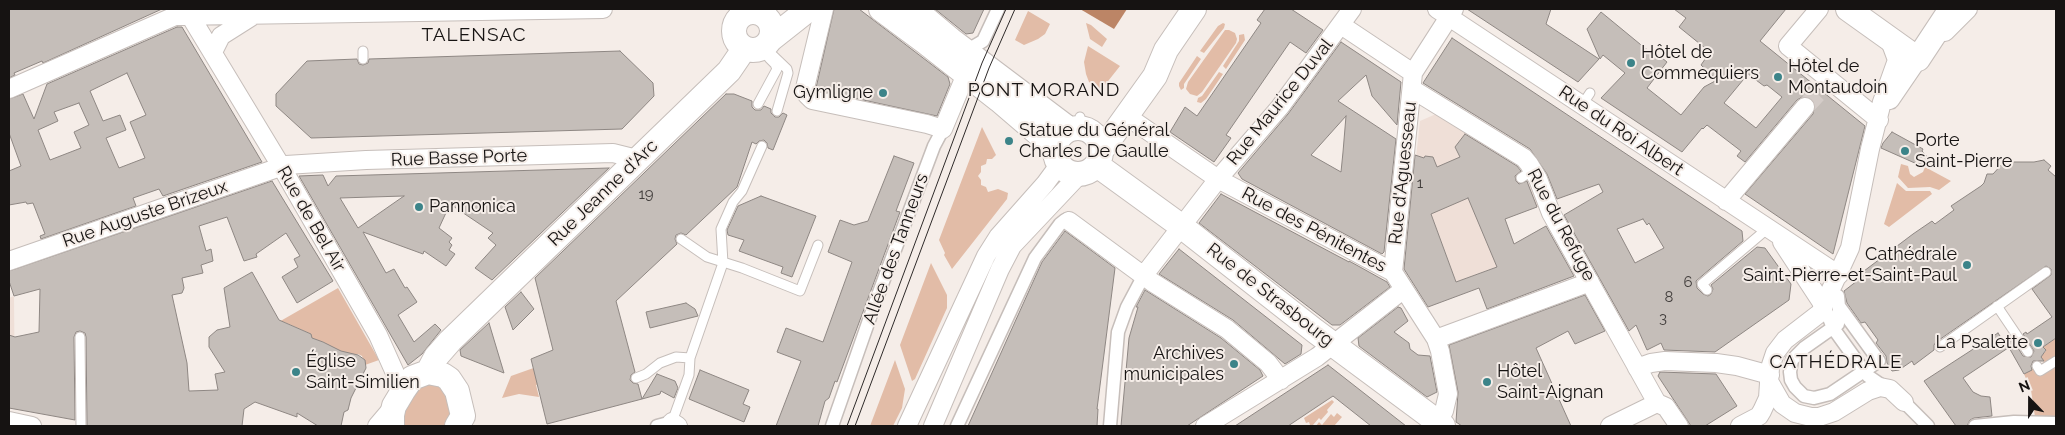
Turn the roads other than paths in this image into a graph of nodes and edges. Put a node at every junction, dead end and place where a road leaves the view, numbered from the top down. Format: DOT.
graph roads {
  1 [pos="603,9"];
  2 [pos="810,9"];
  3 [pos="824,9"];
  4 [pos="881,9"];
  5 [pos="914,9"];
  6 [pos="998,9"];
  7 [pos="1194,9"];
  8 [pos="1352,9"];
  9 [pos="1819,9"];
  10 [pos="1848,9"];
  11 [pos="1951,9"];
  12 [pos="1968,9"];
  13 [pos="188,12"];
  14 [pos="1451,15"];
  15 [pos="253,16"];
  16 [pos="1341,25"];
  17 [pos="759,29"];
  18 [pos="1890,41"];
  19 [pos="1166,50"];
  20 [pos="213,52"];
  21 [pos="1918,59"];
  22 [pos="966,63"];
  23 [pos="1413,81"];
  24 [pos="9,89"];
  25 [pos="758,104"];
  26 [pos="1805,107"];
  27 [pos="777,111"];
  28 [pos="1126,115"];
  29 [pos="1878,120"];
  30 [pos="943,129"];
  31 [pos="1079,145"];
  32 [pos="762,146"];
  33 [pos="637,159"];
  34 [pos="281,166"];
  35 [pos="1218,179"];
  36 [pos="1726,201"];
  37 [pos="1069,221"];
  38 [pos="1180,226"];
  39 [pos="1773,233"];
  40 [pos="681,239"];
  41 [pos="818,245"];
  42 [pos="9,261"];
  43 [pos="723,263"];
  44 [pos="1393,272"];
  45 [pos="2046,272"];
  46 [pos="1144,275"];
  47 [pos="1839,276"];
  48 [pos="1590,282"];
  49 [pos="1404,289"];
  50 [pos="1707,290"];
  51 [pos="1834,303"];
  52 [pos="1997,306"];
  53 [pos="1833,328"];
  54 [pos="458,334"];
  55 [pos="80,337"];
  56 [pos="1436,339"];
  57 [pos="1334,345"];
  58 [pos="1940,347"];
  59 [pos="2028,352"];
  60 [pos="690,358"];
  61 [pos="2056,362"];
  62 [pos="2037,366"];
  63 [pos="1636,368"];
  64 [pos="1864,371"];
  65 [pos="428,372"];
  66 [pos="636,378"];
  67 [pos="1770,379"];
  68 [pos="1281,380"];
  69 [pos="454,384"];
  70 [pos="1884,386"];
  71 [pos="1810,398"];
  72 [pos="1904,402"];
  73 [pos="1657,403"];
  74 [pos="396,408"];
  75 [pos="1804,421"];
  76 [pos="9,422"];
  77 [pos="2056,423"];
  78 [pos="462,424"];
  79 [pos="1440,424"];
  80 [pos="1744,424"];
  81 [pos="669,425"];
  82 [pos="1924,425"];
  83 [pos="32,426"];
  84 [pos="81,426"];
  85 [pos="377,426"];
  86 [pos="832,426"];
  87 [pos="907,426"];
  88 [pos="933,426"];
  89 [pos="957,426"];
  90 [pos="1110,426"];
  91 [pos="1205,426"];
  92 [pos="1610,426"];
  93 [pos="1679,426"];
  94 [pos="1974,426"];
  1 -- 15 [label="street"];
  2 -- 17 [label="main road, Rue Jeanne d'Arc"];
  3 -- 30 [label="street"];
  4 -- 22 [label="main road"];
  5 -- 22 [label="main road"];
  6 -- 22 [label="street"];
  7 -- 19 [label="main road"];
  8 -- 16 [label="street, Rue Maurice Duval"];
  9 -- 29 [label="street"];
  10 -- 18 [label="main road"];
  11 -- 21 [label="main road"];
  12 -- 21 [label="street"];
  13 -- 15 [label="street"];
  13 -- 20 [label="street, Rue de Bel Air"];
  13 -- 24 [label="street"];
  14 -- 23 [label="street"];
  14 -- 36 [label="street, Rue du Roi Albert"];
  15 -- 20 [label="street"];
  16 -- 23 [label="street, Rue du Refuge"];
  16 -- 35 [label="street, Rue Maurice Duval"];
  17 -- 25 [label="lane"];
  17 -- 27 [label="lane"];
  17 -- 33 [label="main road, Rue Jeanne d'Arc"];
  18 -- 21 [label="main road"];
  18 -- 29 [label="street"];
  19 -- 28 [label="main road"];
  19 -- 31 [label="main road"];
  20 -- 34 [label="street, Rue de Bel Air"];
  21 -- 29 [label="street"];
  22 -- 30 [label="street, Allée des Tanneurs"];
  22 -- 31 [label="main road, Rue de Strasbourg"];
  23 -- 44 [label="street, Rue d'Aguesseau"];
  23 -- 48 [label="street, Rue du Refuge"];
  26 -- 36 [label="street"];
  28 -- 31 [label="main road"];
  28 -- 35 [label="street, Rue des Pénitentes"];
  29 -- 47 [label="street"];
  30 -- 86 [label="street, Allée des Tanneurs"];
  31 -- 38 [label="main road, Rue de Strasbourg"];
  31 -- 87 [label="street"];
  31 -- 88 [label="street"];
  32 -- 43 [label="lane"];
  33 -- 34 [label="street, Rue Basse Porte"];
  33 -- 54 [label="main road, Rue Jeanne d'Arc"];
  34 -- 42 [label="street, Rue Auguste Brizeux"];
  34 -- 74 [label="street, Rue de Bel Air"];
  35 -- 38 [label="street, Rue Maurice Duval"];
  35 -- 44 [label="street, Rue des Pénitentes"];
  36 -- 39 [label="street, Rue du Roi Albert"];
  37 -- 46 [label="street"];
  37 -- 89 [label="street"];
  38 -- 46 [label="street, Rue Maurice Duval"];
  38 -- 57 [label="main road, Rue de Strasbourg"];
  39 -- 47 [label="street, Rue du Roi Albert"];
  39 -- 50 [label="lane"];
  39 -- 51 [label="street, Rue du Roi Albert"];
  40 -- 43 [label="lane"];
  41 -- 43 [label="lane"];
  43 -- 60 [label="lane"];
  44 -- 49 [label="street, Rue des Pénitentes"];
  45 -- 52 [label="lane"];
  46 -- 68 [label="street"];
  46 -- 90 [label="street"];
  47 -- 51 [label="street"];
  48 -- 56 [label="street"];
  48 -- 63 [label="street, Rue du Refuge"];
  49 -- 56 [label="street, Rue des Pénitentes"];
  49 -- 57 [label="street"];
  51 -- 53 [label="street"];
  51 -- 64 [label="street"];
  51 -- 67 [label="street"];
  52 -- 58 [label="lane"];
  52 -- 59 [label="lane"];
  53 -- 64 [label="street"];
  53 -- 71 [label="street"];
  54 -- 65 [label="main road, Rue Jeanne d'Arc"];
  54 -- 69 [label="main road, Rue Jeanne d'Arc"];
  55 -- 84 [label="lane"];
  56 -- 79 [label="street, Rue des Pénitentes"];
  57 -- 68 [label="street"];
  57 -- 79 [label="main road, Rue de Strasbourg"];
  60 -- 66 [label="lane"];
  60 -- 81 [label="lane"];
  61 -- 62 [label="lane"];
  63 -- 67 [label="street"];
  63 -- 73 [label="street, Rue du Refuge"];
  64 -- 70 [label="street"];
  64 -- 71 [label="street"];
  65 -- 69 [label="main road"];
  65 -- 74 [label="main road"];
  67 -- 75 [label="street"];
  67 -- 80 [label="street"];
  68 -- 91 [label="street"];
  69 -- 78 [label="main road, Rue Jeanne d'Arc"];
  70 -- 72 [label="street"];
  70 -- 75 [label="street"];
  71 -- 75 [label="street"];
  72 -- 82 [label="street"];
  73 -- 92 [label="street"];
  73 -- 93 [label="street, Rue du Refuge"];
  74 -- 85 [label="street"];
  76 -- 83 [label="street"];
  77 -- 94 [label="street"];
}
